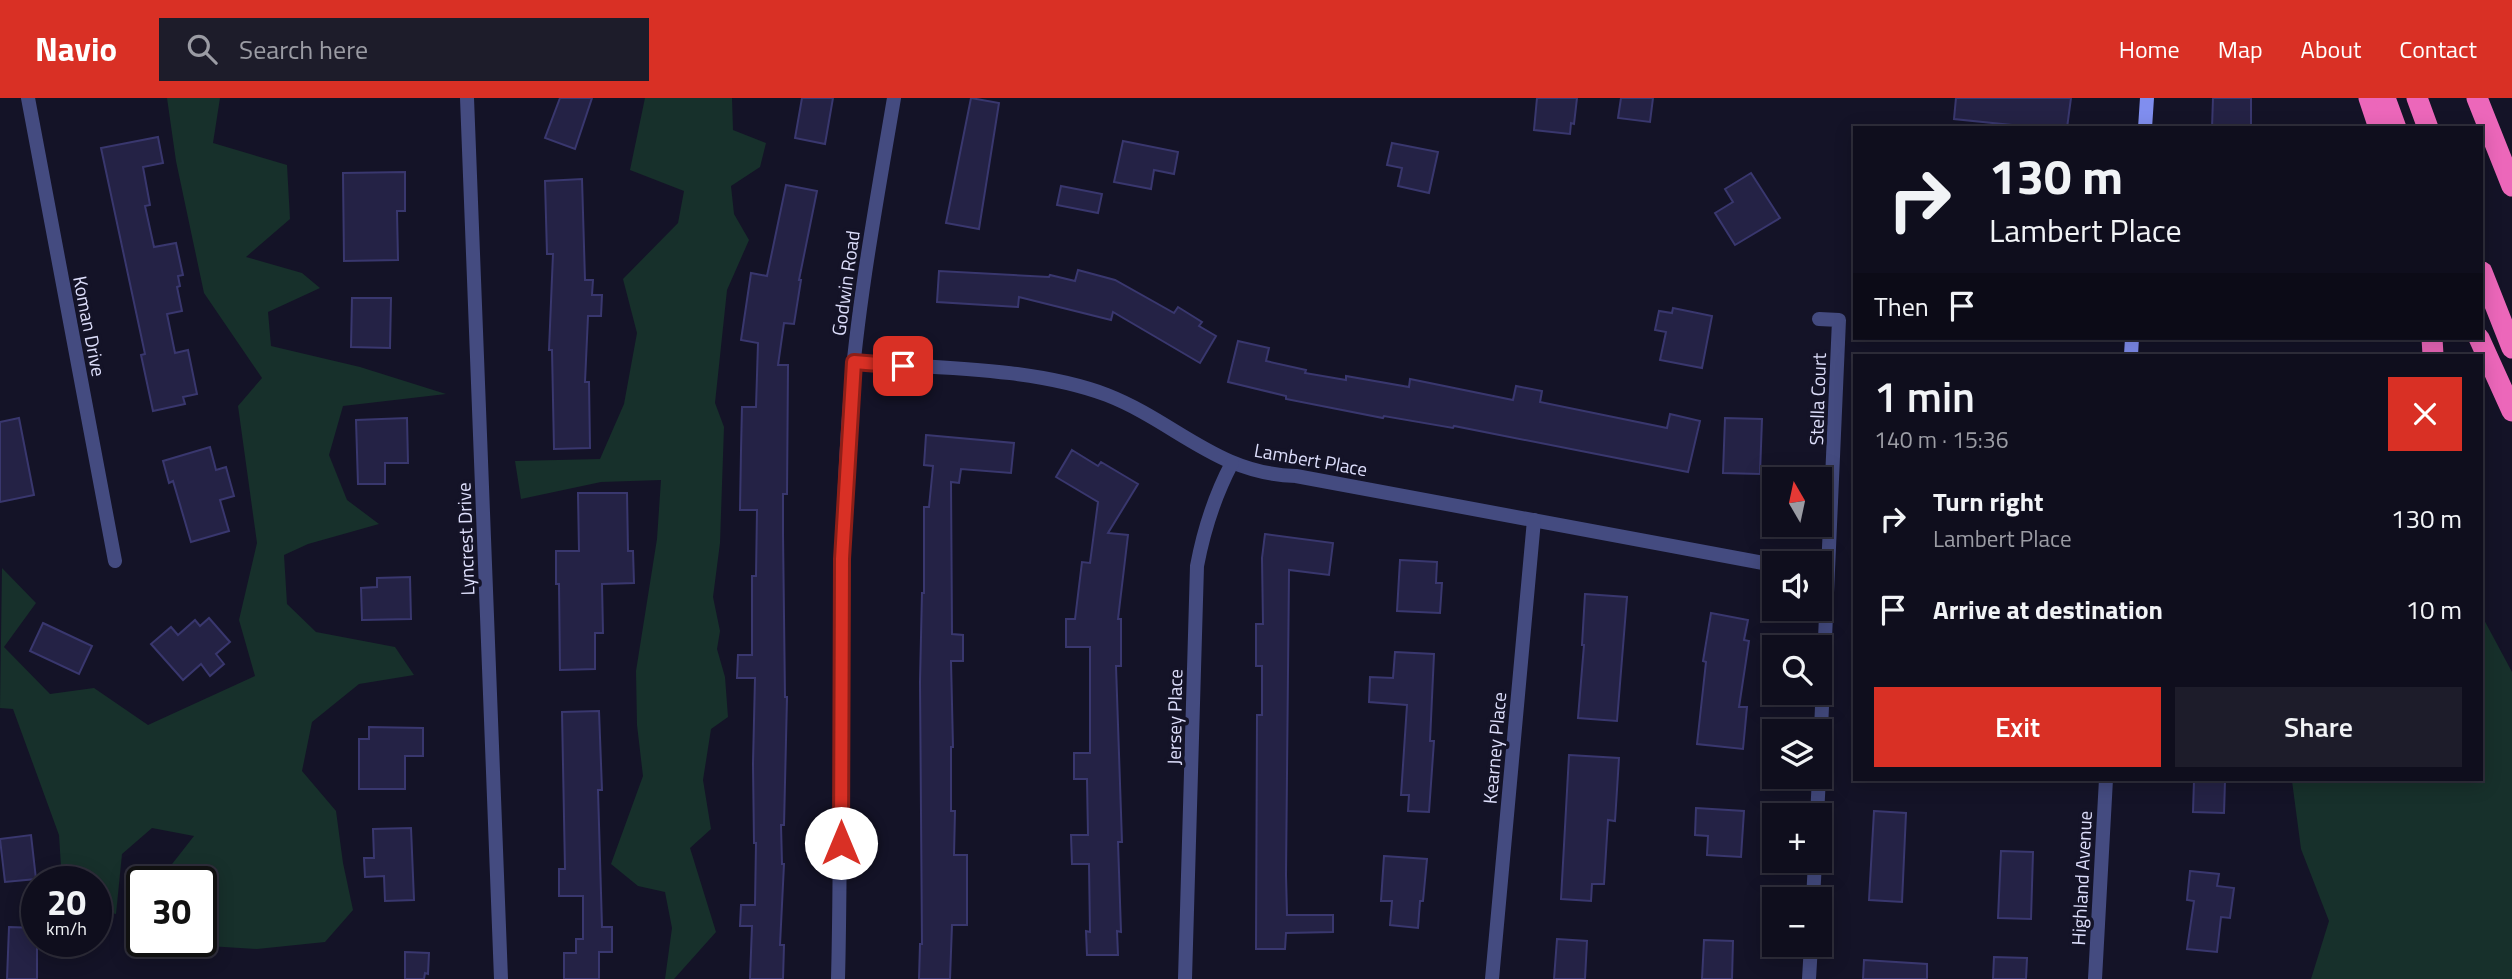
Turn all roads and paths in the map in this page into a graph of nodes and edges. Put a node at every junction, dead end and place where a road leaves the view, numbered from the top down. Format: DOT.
graph roads {
  1 [pos="28,98"];
  2 [pos="467,98"];
  3 [pos="894,98"];
  4 [pos="2147,98"];
  5 [pos="2369,98"];
  6 [pos="2385,98"];
  7 [pos="2417,98"];
  8 [pos="2477,98"];
  9 [pos="2145,126"];
  10 [pos="2378,126"];
  11 [pos="2395,126"];
  12 [pos="2427,126"];
  13 [pos="2512,186"];
  14 [pos="2483,275"];
  15 [pos="1819,319"];
  16 [pos="2480,340"];
  17 [pos="2512,348"];
  18 [pos="854,362"];
  19 [pos="2512,411"];
  20 [pos="1232,463"];
  21 [pos="1534,520"];
  22 [pos="1825,551"];
  23 [pos="115,561"];
  24 [pos="1762,563"];
  25 [pos="1823,621"];
  26 [pos="1821,719"];
  27 [pos="2106,781"];
  28 [pos="1810,957"];
  29 [pos="500,979"];
  30 [pos="838,979"];
  31 [pos="1185,979"];
  32 [pos="1492,979"];
  33 [pos="1809,979"];
  34 [pos="2095,979"];
  1 -- 23 [label="street, Koman Drive"];
  2 -- 29 [label="street, Lyncrest Drive"];
  3 -- 18 [label="street, Godwin Road"];
  4 -- 9 [label="main road"];
  5 -- 10 [label="highway"];
  6 -- 11 [label="highway"];
  7 -- 12 [label="highway"];
  8 -- 13 [label="highway"];
  14 -- 17 [label="highway"];
  15 -- 22 [label="street, Stella Court"];
  16 -- 19 [label="highway"];
  18 -- 20 [label="street, Lambert Place"];
  18 -- 30 [label="street, Godwin Road"];
  20 -- 21 [label="street, Lambert Place"];
  20 -- 31 [label="street, Jersey Place"];
  21 -- 24 [label="street, Lambert Place"];
  21 -- 32 [label="street, Kearney Place"];
  25 -- 26 [label="street, Stella Court"];
  27 -- 34 [label="street, Highland Avenue"];
  28 -- 33 [label="street"];
}
